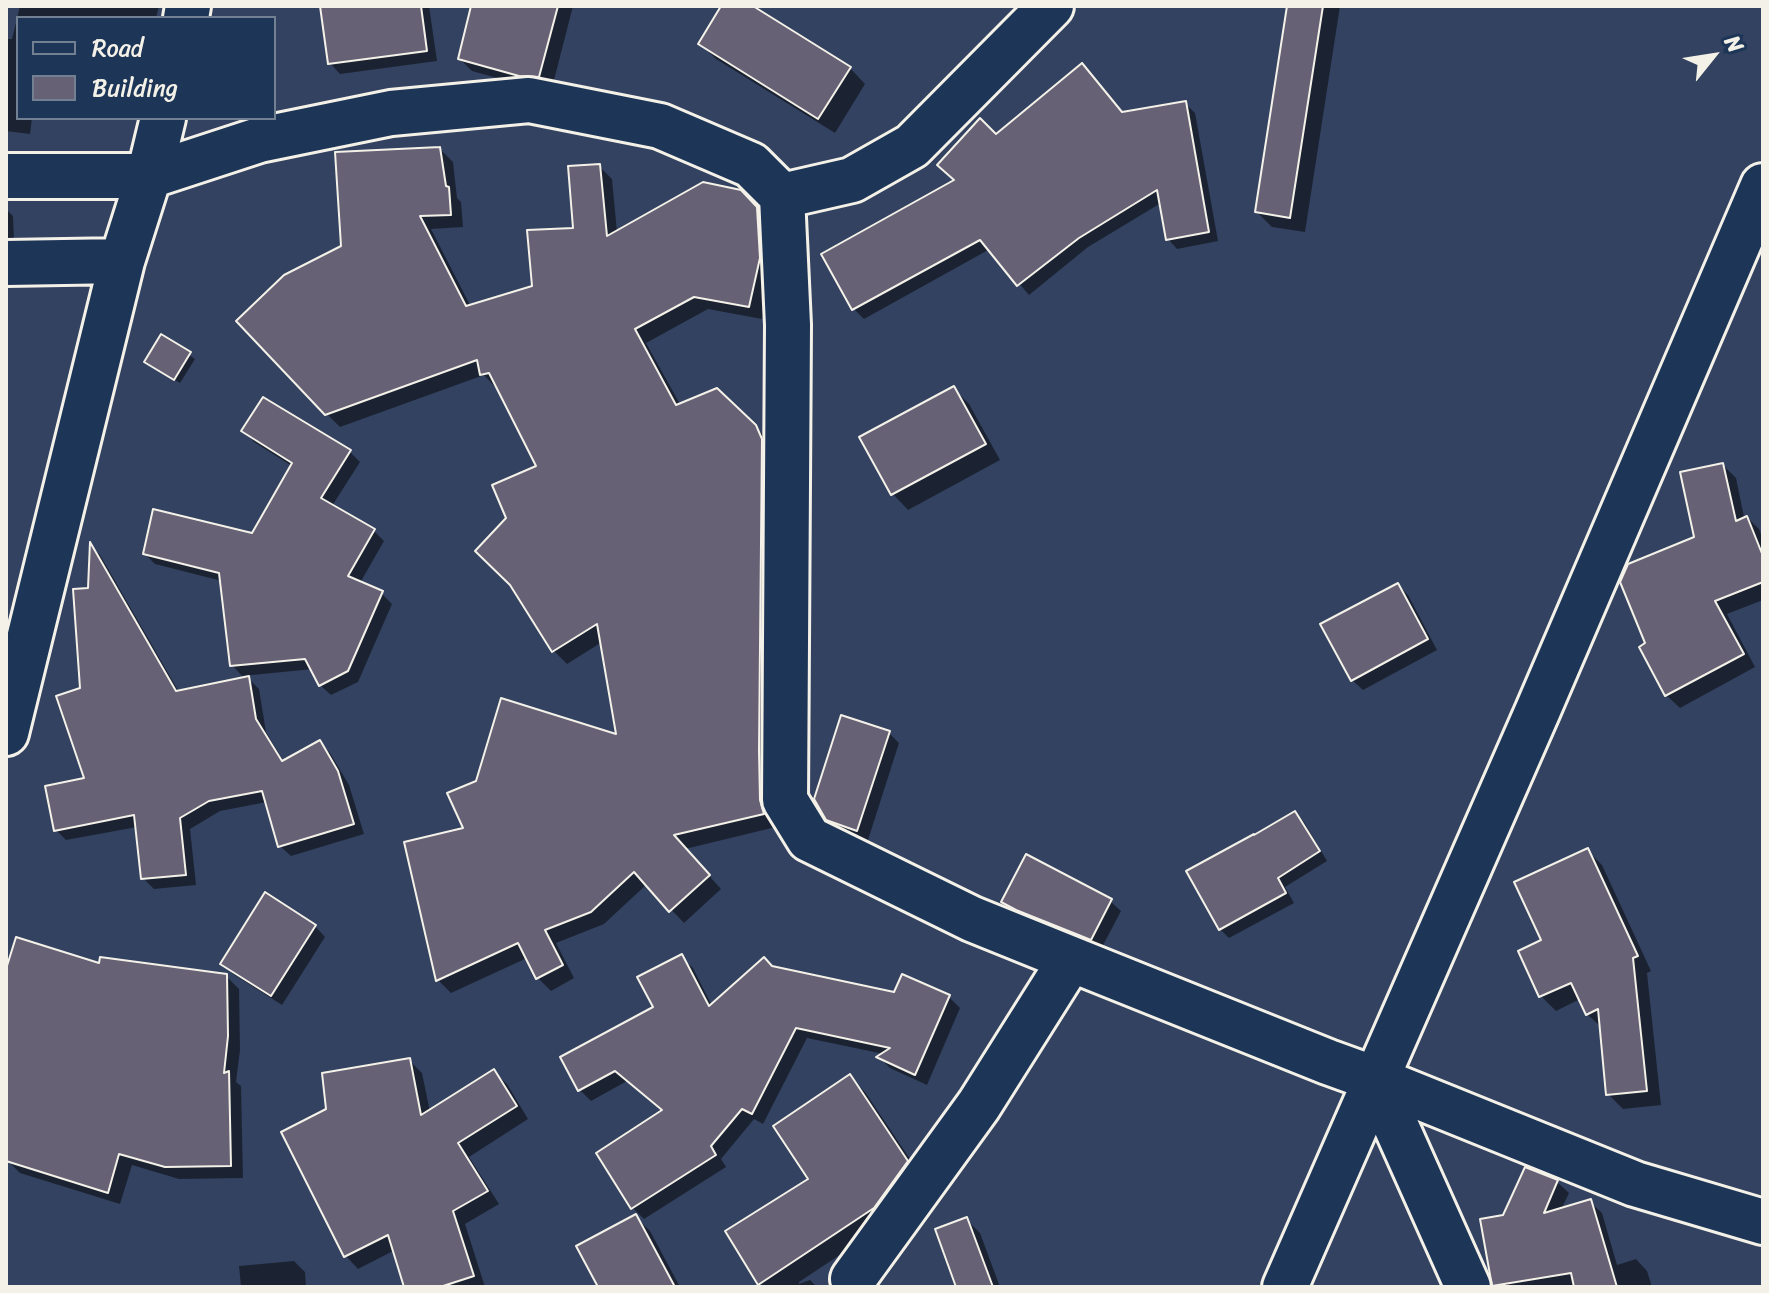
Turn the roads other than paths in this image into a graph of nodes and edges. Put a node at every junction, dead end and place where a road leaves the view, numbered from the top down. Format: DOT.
graph roads {
  1 [pos="1051,6"];
  2 [pos="163,120"];
  3 [pos="6,176"];
  4 [pos="149,176"];
  5 [pos="1763,186"];
  6 [pos="782,196"];
  7 [pos="122,261"];
  8 [pos="6,263"];
  9 [pos="6,733"];
  10 [pos="1071,959"];
  11 [pos="1375,1079"];
  12 [pos="1763,1222"];
  13 [pos="853,1279"];
  14 [pos="1285,1287"];
  15 [pos="1468,1287"];
  1 -- 6 [label="street"];
  2 -- 4 [label="street"];
  3 -- 4 [label="street"];
  4 -- 6 [label="street"];
  4 -- 7 [label="street"];
  5 -- 11 [label="street"];
  6 -- 10 [label="street"];
  7 -- 8 [label="street"];
  7 -- 9 [label="street"];
  10 -- 11 [label="street"];
  10 -- 13 [label="street"];
  11 -- 12 [label="street"];
  11 -- 14 [label="street"];
  11 -- 15 [label="street"];
}
